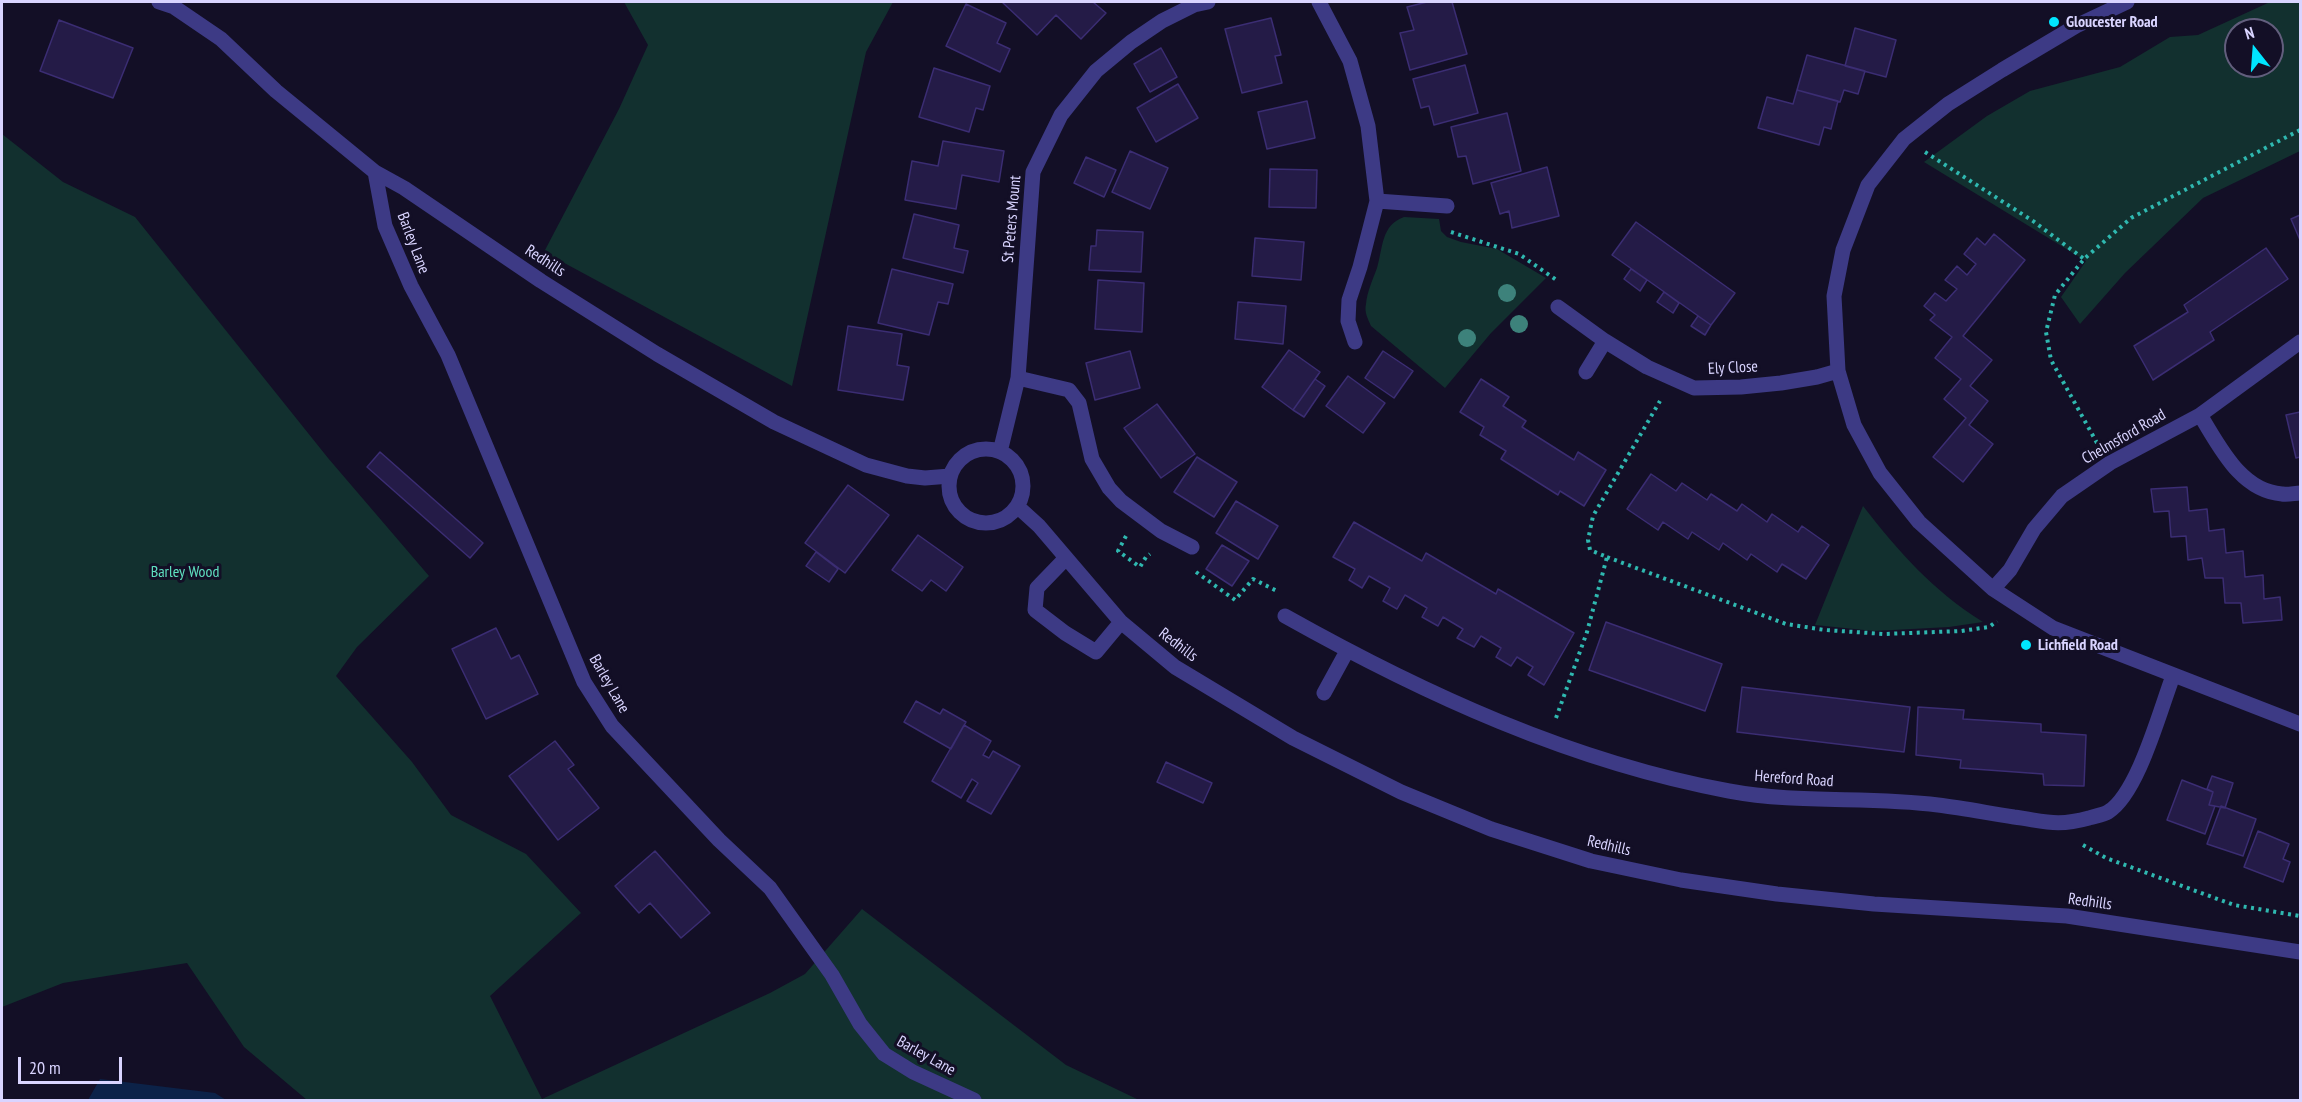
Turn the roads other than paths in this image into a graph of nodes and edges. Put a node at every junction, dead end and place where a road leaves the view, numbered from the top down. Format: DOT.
graph roads {
  1 [pos="159,2"];
  2 [pos="1208,2"];
  3 [pos="1319,2"];
  4 [pos="2127,2"];
  5 [pos="375,172"];
  6 [pos="1377,201"];
  7 [pos="1447,206"];
  8 [pos="1558,307"];
  9 [pos="1605,341"];
  10 [pos="1355,342"];
  11 [pos="2301,342"];
  12 [pos="1838,371"];
  13 [pos="1586,372"];
  14 [pos="1018,378"];
  15 [pos="2200,415"];
  16 [pos="1000,452"];
  17 [pos="950,476"];
  18 [pos="2301,493"];
  19 [pos="1017,506"];
  20 [pos="1192,547"];
  21 [pos="1065,559"];
  22 [pos="1993,589"];
  23 [pos="1285,616"];
  24 [pos="1121,622"];
  25 [pos="1347,651"];
  26 [pos="2173,676"];
  27 [pos="1324,693"];
  28 [pos="2301,724"];
  29 [pos="2301,952"];
  30 [pos="974,1101"];
  1 -- 5 [label="street, Redhills"];
  2 -- 14 [label="street, St Peters Mount"];
  3 -- 6 [label="street"];
  4 -- 12 [label="street"];
  5 -- 17 [label="street, Redhills"];
  5 -- 30 [label="street, Barley Lane"];
  6 -- 7 [label="street"];
  6 -- 10 [label="street"];
  8 -- 9 [label="street, Ely Close"];
  9 -- 12 [label="street, Ely Close"];
  9 -- 13 [label="street"];
  11 -- 15 [label="street, Chelmsford Road"];
  12 -- 22 [label="street"];
  14 -- 16 [label="street, St Peters Mount"];
  14 -- 20 [label="street"];
  15 -- 18 [label="street"];
  15 -- 22 [label="street, Chelmsford Road"];
  16 -- 17 [label="street"];
  16 -- 19 [label="street"];
  17 -- 19 [label="street"];
  19 -- 21 [label="street, Redhills"];
  21 -- 24 [label="street, Redhills"];
  21 -- 24 [label="street"];
  22 -- 26 [label="street"];
  23 -- 25 [label="street, Hereford Road"];
  24 -- 29 [label="street, Redhills"];
  25 -- 26 [label="street, Hereford Road"];
  25 -- 27 [label="street"];
  26 -- 28 [label="street"];
}
